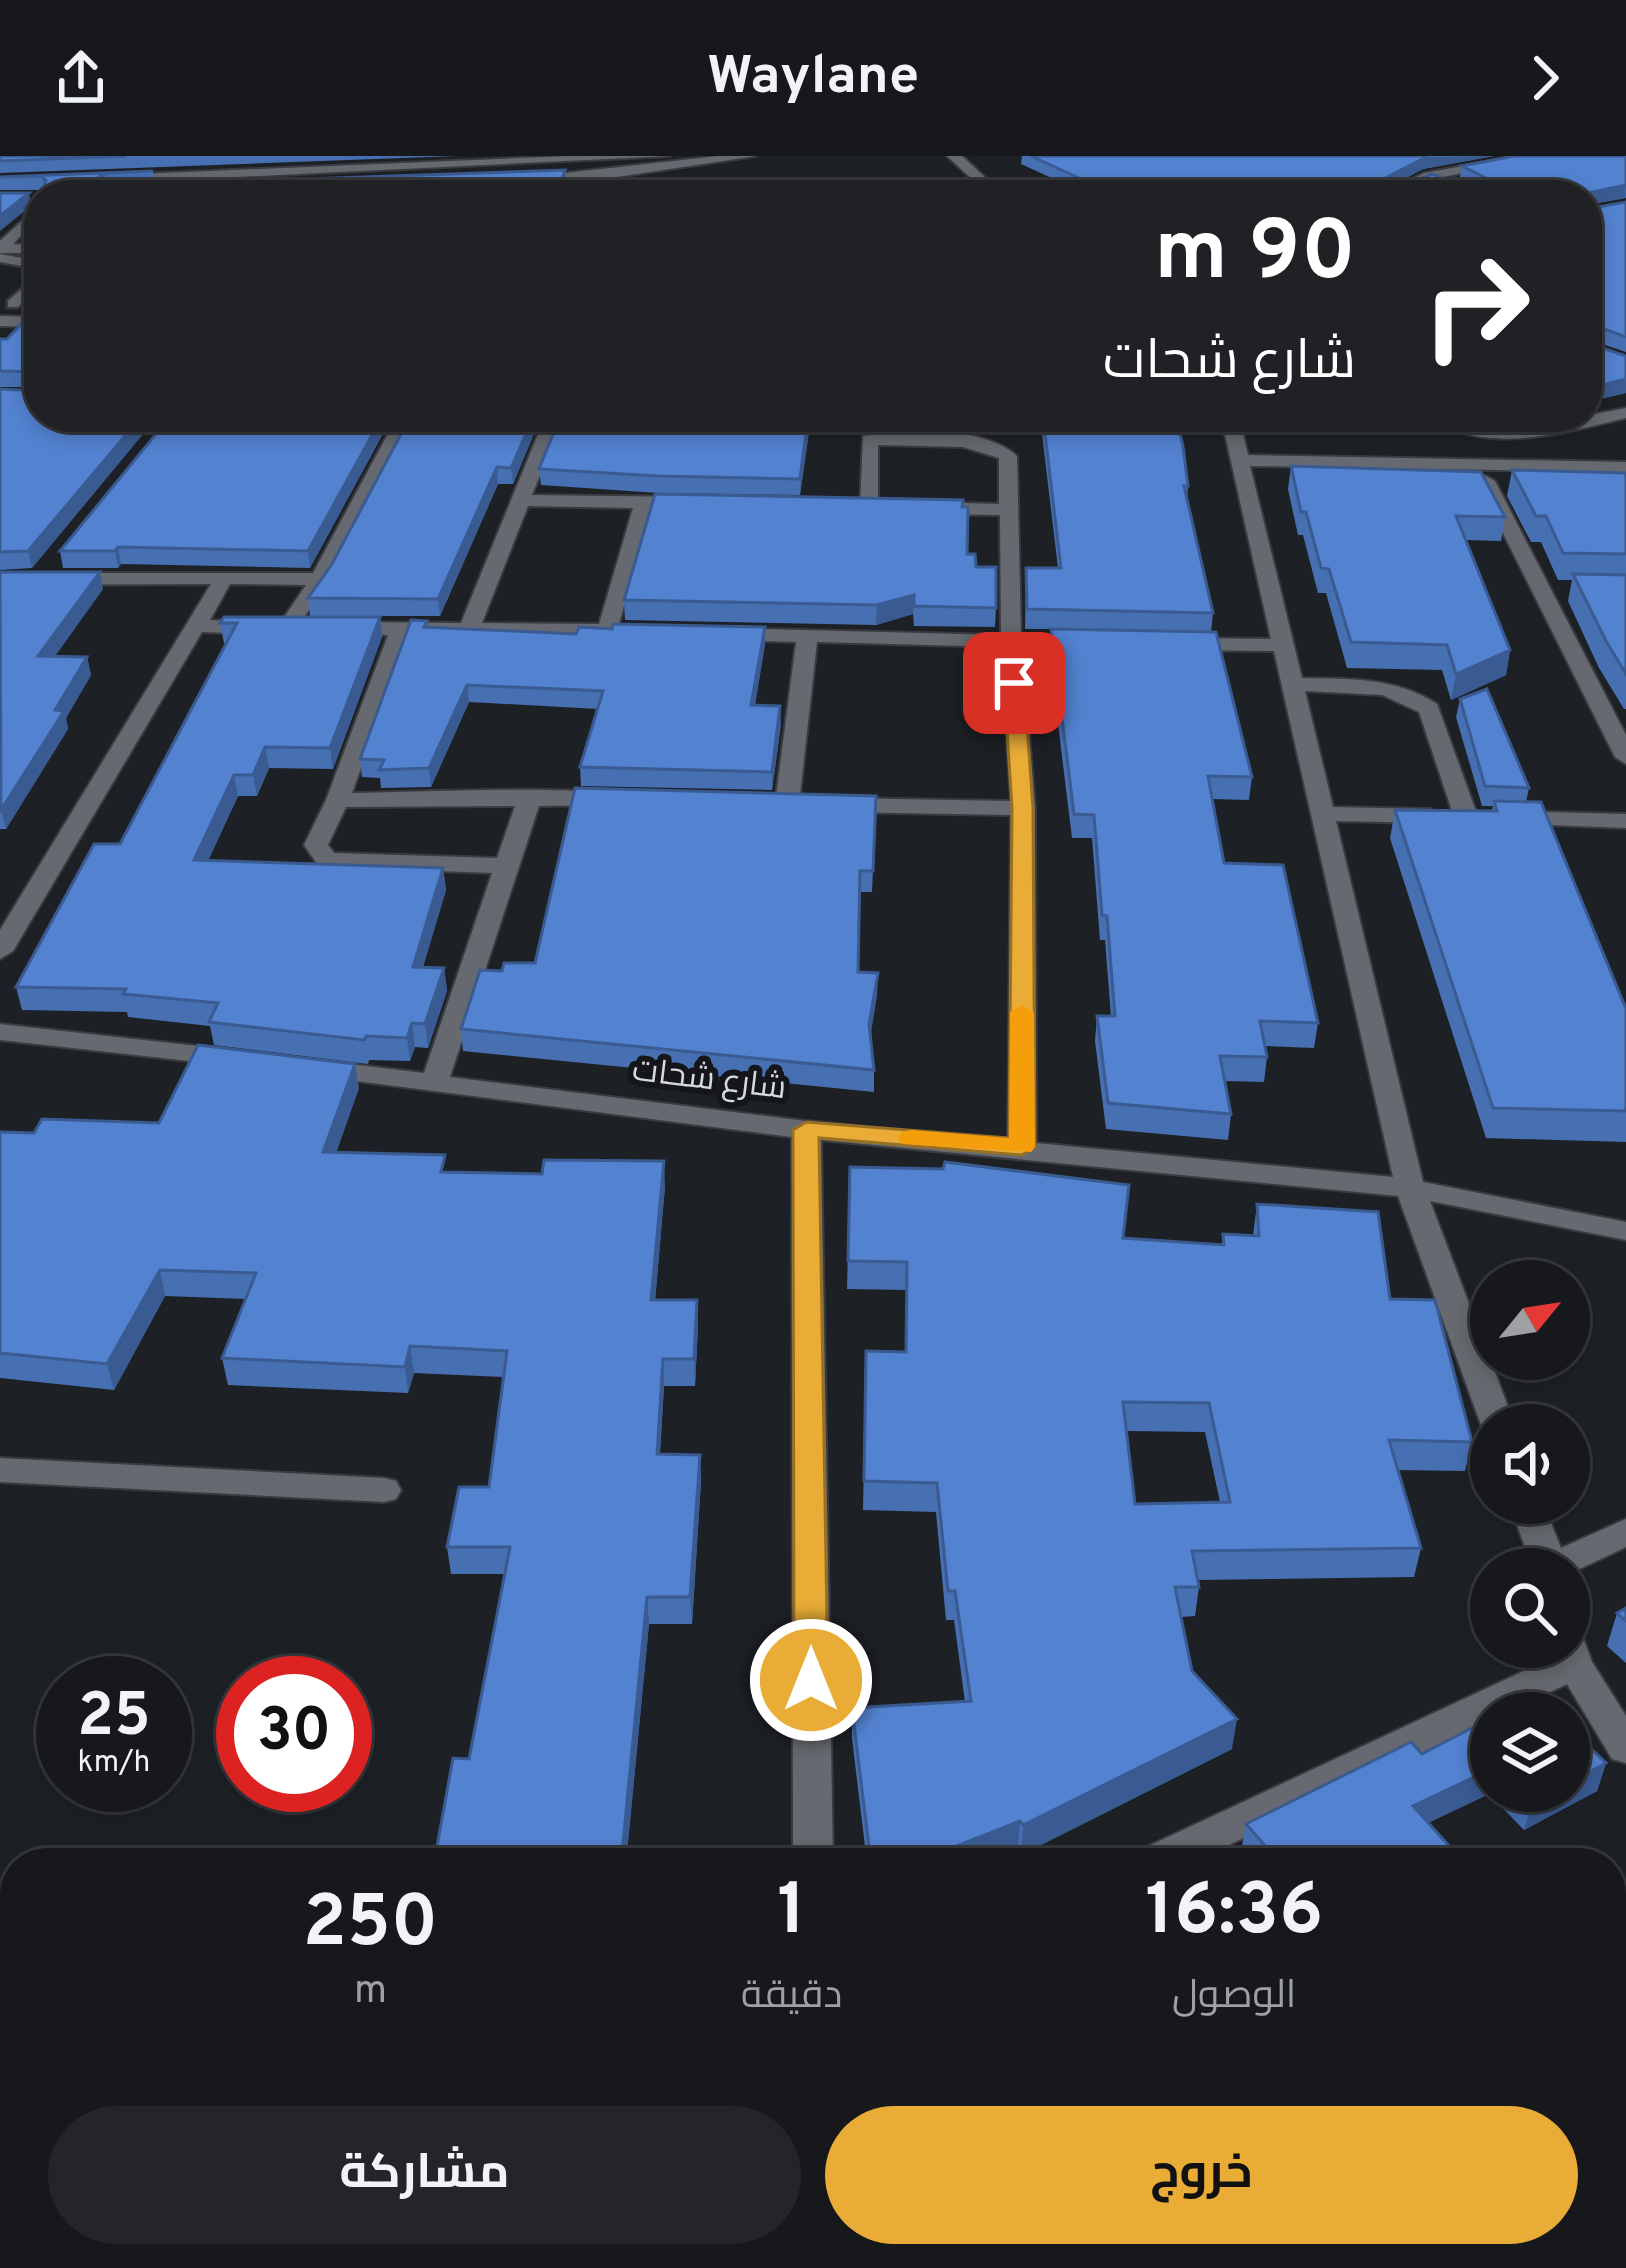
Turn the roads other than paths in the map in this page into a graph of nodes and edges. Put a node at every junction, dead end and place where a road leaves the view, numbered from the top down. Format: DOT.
graph roads {
  1 [pos="292,156"];
  2 [pos="663,156"];
  3 [pos="749,156"];
  4 [pos="954,156"];
  5 [pos="1542,156"];
  6 [pos="107,163"];
  7 [pos="607,173"];
  8 [pos="1429,176"];
  9 [pos="88,180"];
  10 [pos="484,180"];
  11 [pos="606,180"];
  12 [pos="980,180"];
  13 [pos="1420,180"];
  14 [pos="1440,180"];
  15 [pos="20,198"];
  16 [pos="24,198"];
  17 [pos="24,224"];
  18 [pos="0,248"];
  19 [pos="24,293"];
  20 [pos="13,304"];
  21 [pos="398,432"];
  22 [pos="548,432"];
  23 [pos="869,432"];
  24 [pos="1233,432"];
  25 [pos="1482,432"];
  26 [pos="1526,432"];
  27 [pos="868,440"];
  28 [pos="1240,460"];
  29 [pos="1478,465"];
  30 [pos="1626,467"];
  31 [pos="521,500"];
  32 [pos="644,502"];
  33 [pos="712,504"];
  34 [pos="846,506"];
  35 [pos="869,507"];
  36 [pos="892,507"];
  37 [pos="916,508"];
  38 [pos="1010,510"];
  39 [pos="54,561"];
  40 [pos="224,578"];
  41 [pos="0,579"];
  42 [pos="39,579"];
  43 [pos="320,579"];
  44 [pos="196,626"];
  45 [pos="470,627"];
  46 [pos="286,628"];
  47 [pos="401,628"];
  48 [pos="607,630"];
  49 [pos="651,631"];
  50 [pos="696,633"];
  51 [pos="807,636"];
  52 [pos="1011,641"];
  53 [pos="1102,643"];
  54 [pos="1148,644"];
  55 [pos="1284,646"];
  56 [pos="1293,684"];
  57 [pos="1619,725"];
  58 [pos="1626,757"];
  59 [pos="530,796"];
  60 [pos="623,799"];
  61 [pos="338,800"];
  62 [pos="1023,808"];
  63 [pos="1322,814"];
  64 [pos="1466,817"];
  65 [pos="1626,821"];
  66 [pos="503,866"];
  67 [pos="0,951"];
  68 [pos="0,1032"];
  69 [pos="252,1060"];
  70 [pos="297,1066"];
  71 [pos="435,1081"];
  72 [pos="806,1130"];
  73 [pos="1022,1147"];
  74 [pos="1410,1188"];
  75 [pos="1618,1225"];
  76 [pos="1490,1404"];
  77 [pos="0,1470"];
  78 [pos="384,1490"];
  79 [pos="1626,1532"];
  80 [pos="1590,1549"];
  81 [pos="1543,1668"];
  82 [pos="1579,1668"];
  83 [pos="1626,1748"];
  84 [pos="812,1848"];
  85 [pos="1182,1848"];
  1 -- 6 [label="street"];
  2 -- 9 [label="street"];
  3 -- 7 [label="street"];
  4 -- 12 [label="street"];
  5 -- 8 [label="street"];
  7 -- 10 [label="street"];
  7 -- 11 [label="street"];
  8 -- 13 [label="street"];
  8 -- 14 [label="street"];
  15 -- 16 [label="street"];
  17 -- 18 [label="street"];
  19 -- 20 [label="lane"];
  21 -- 43 [label="street"];
  22 -- 31 [label="street"];
  23 -- 27 [label="street"];
  24 -- 28 [label="street"];
  25 -- 26 [label="street"];
  27 -- 35 [label="street"];
  27 -- 38 [label="street"];
  28 -- 29 [label="street"];
  28 -- 55 [label="street"];
  29 -- 30 [label="street"];
  29 -- 57 [label="street"];
  31 -- 32 [label="street"];
  31 -- 45 [label="street"];
  32 -- 33 [label="street"];
  32 -- 48 [label="street"];
  34 -- 35 [label="street"];
  35 -- 36 [label="street"];
  37 -- 38 [label="street"];
  38 -- 52 [label="street"];
  39 -- 42 [label="street"];
  40 -- 42 [label="street"];
  40 -- 43 [label="street"];
  40 -- 44 [label="street"];
  41 -- 42 [label="street"];
  43 -- 46 [label="street"];
  44 -- 46 [label="street"];
  44 -- 67 [label="street"];
  45 -- 47 [label="street"];
  45 -- 48 [label="street"];
  46 -- 47 [label="street"];
  47 -- 61 [label="street"];
  48 -- 49 [label="street"];
  50 -- 51 [label="street"];
  51 -- 52 [label="street"];
  51 -- 62 [label="street"];
  52 -- 53 [label="street"];
  52 -- 62 [label="street"];
  54 -- 55 [label="street"];
  55 -- 56 [label="street"];
  56 -- 63 [label="street"];
  56 -- 64 [label="street"];
  57 -- 58 [label="street"];
  59 -- 60 [label="street"];
  59 -- 61 [label="street"];
  59 -- 66 [label="street"];
  61 -- 66 [label="street"];
  62 -- 73 [label="street"];
  63 -- 64 [label="street"];
  63 -- 74 [label="street"];
  64 -- 65 [label="street"];
  66 -- 71 [label="street"];
  68 -- 69 [label="street"];
  70 -- 71 [label="street, شارع شحات"];
  71 -- 72 [label="street, شارع شحات"];
  72 -- 73 [label="street, شارع شحات"];
  72 -- 84 [label="street"];
  73 -- 74 [label="street, شارع شحات"];
  74 -- 75 [label="street, شارع شحات"];
  74 -- 76 [label="street"];
  77 -- 78 [label="street"];
  79 -- 80 [label="street"];
  81 -- 85 [label="street"];
  82 -- 83 [label="street"];
}
